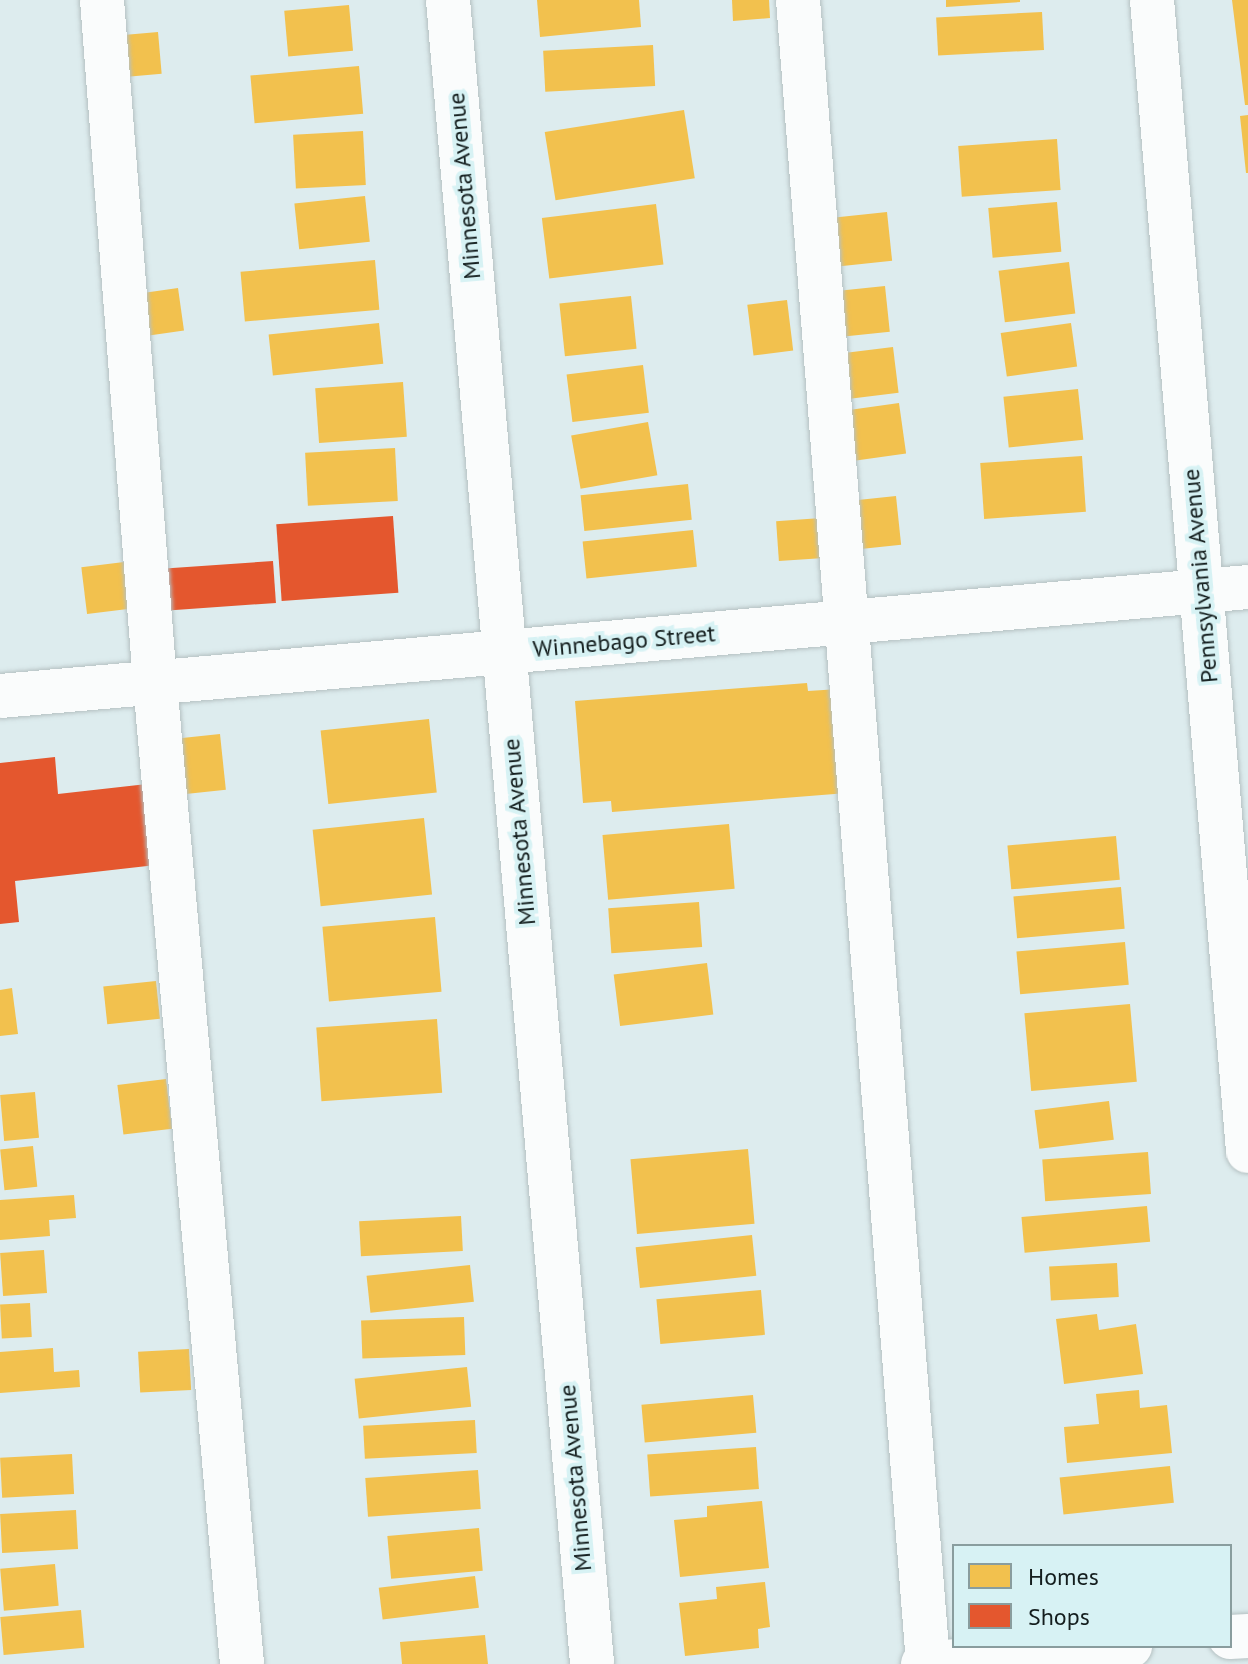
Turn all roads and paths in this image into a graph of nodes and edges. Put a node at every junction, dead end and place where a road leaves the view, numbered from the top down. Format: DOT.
graph roads {
  1 [pos="102,0"];
  2 [pos="448,0"];
  3 [pos="798,0"];
  4 [pos="1152,0"];
  5 [pos="1248,587"];
  6 [pos="1202,591"];
  7 [pos="849,622"];
  8 [pos="504,652"];
  9 [pos="155,683"];
  10 [pos="0,696"];
  11 [pos="1245,1082"];
  12 [pos="1248,1151"];
  13 [pos="1107,1648"];
  14 [pos="242,1664"];
  15 [pos="592,1664"];
  16 [pos="926,1664"];
  1 -- 9 [label="street"];
  2 -- 8 [label="street, Minnesota Avenue"];
  3 -- 7 [label="street"];
  4 -- 6 [label="street, Pennsylvania Avenue"];
  5 -- 6 [label="street, Winnebago Street"];
  6 -- 7 [label="street, Winnebago Street"];
  6 -- 11 [label="street, Pennsylvania Avenue"];
  7 -- 8 [label="street, Winnebago Street"];
  7 -- 16 [label="street"];
  8 -- 9 [label="street, Winnebago Street"];
  8 -- 15 [label="street, Minnesota Avenue"];
  9 -- 10 [label="street, Winnebago Street"];
  9 -- 14 [label="street"];
  11 -- 12 [label="street, Pennsylvania Avenue"];
  13 -- 16 [label="street"];
}
